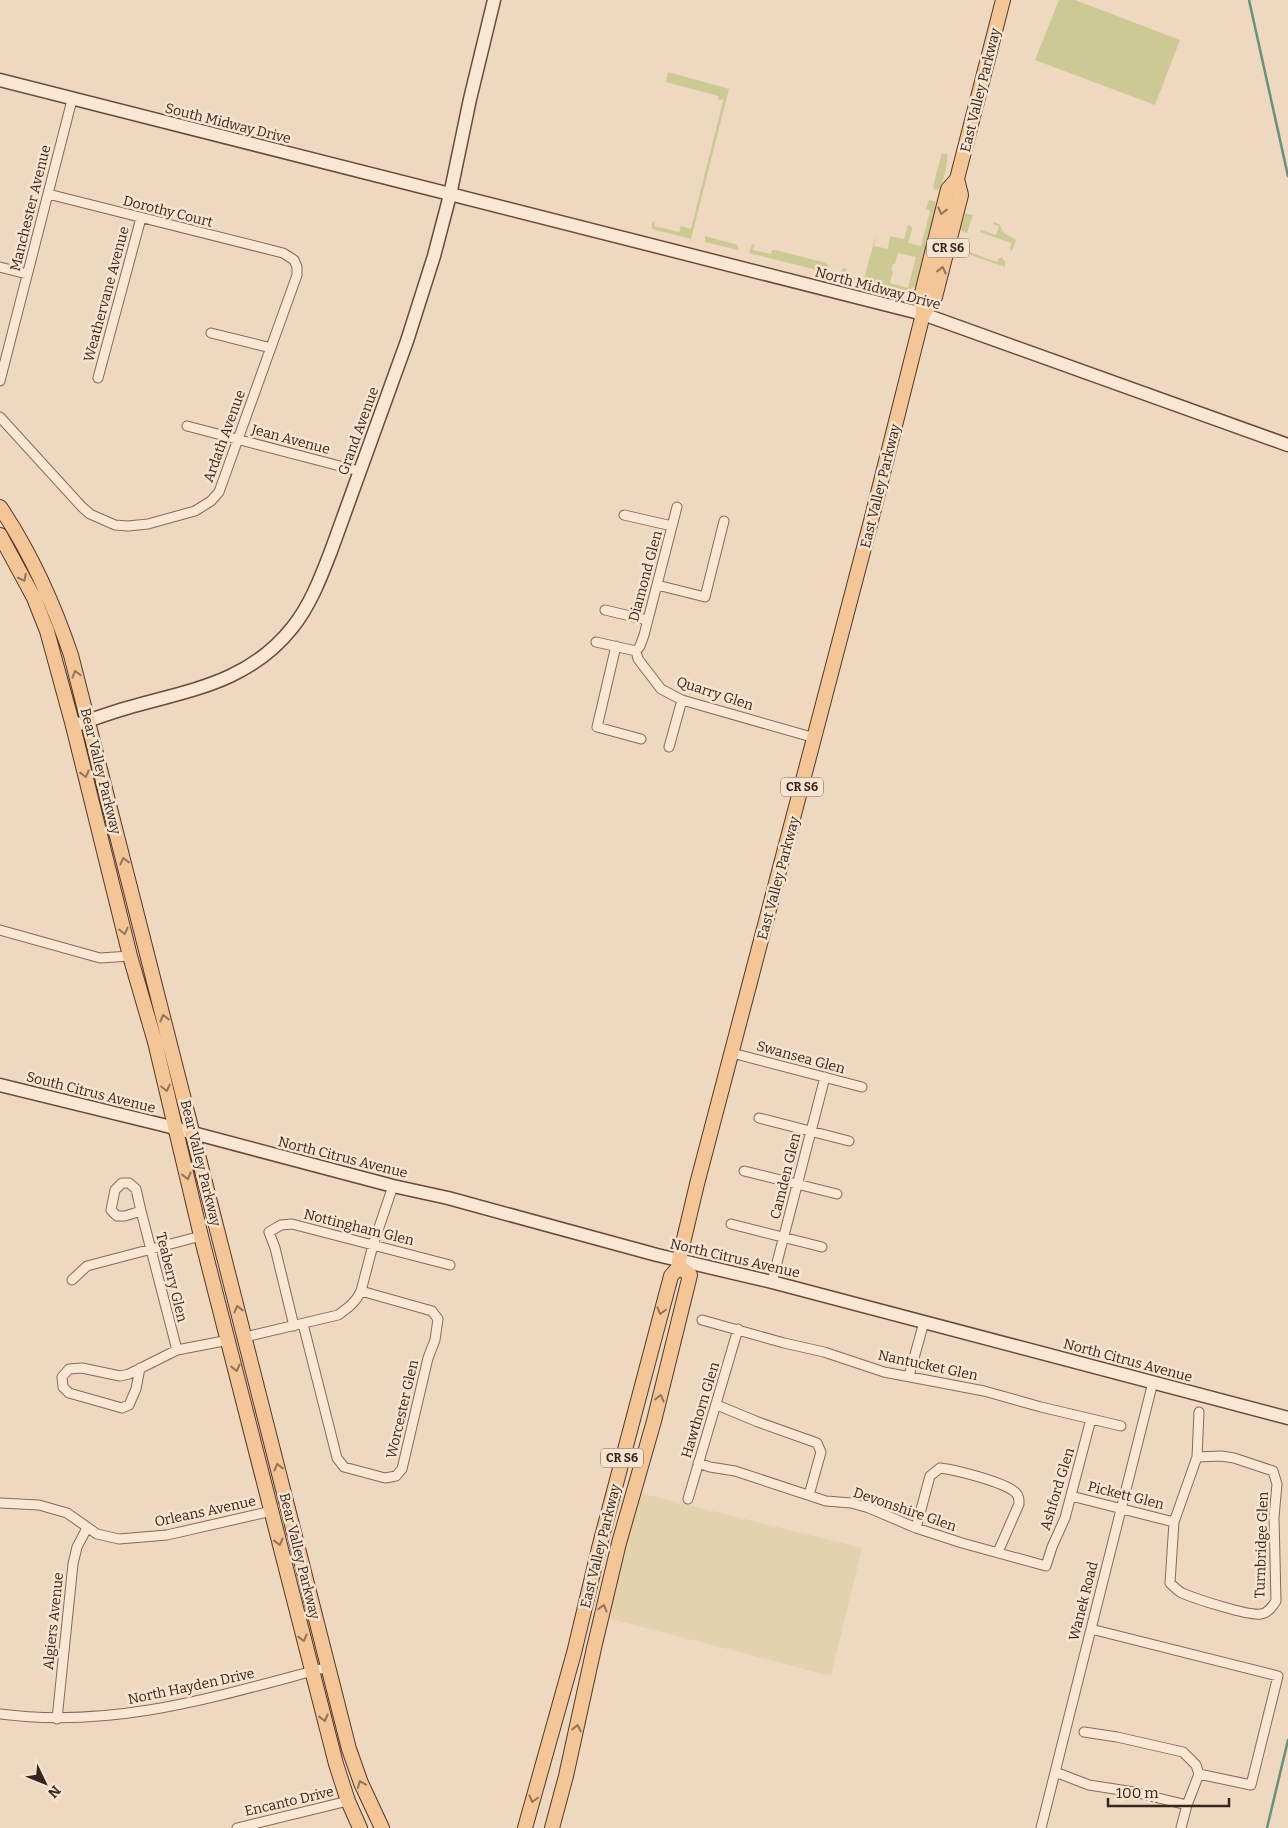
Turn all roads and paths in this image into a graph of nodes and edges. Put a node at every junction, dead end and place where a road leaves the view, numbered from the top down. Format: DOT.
graph roads {
  1 [pos="494,0"];
  2 [pos="1003,0"];
  3 [pos="0,80"];
  4 [pos="72,100"];
  5 [pos="48,194"];
  6 [pos="450,195"];
  7 [pos="141,218"];
  8 [pos="283,253"];
  9 [pos="0,267"];
  10 [pos="27,274"];
  11 [pos="923,314"];
  12 [pos="211,333"];
  13 [pos="271,348"];
  14 [pos="98,378"];
  15 [pos="0,382"];
  16 [pos="0,417"];
  17 [pos="187,426"];
  18 [pos="238,439"];
  19 [pos="1288,445"];
  20 [pos="359,471"];
  21 [pos="0,507"];
  22 [pos="677,507"];
  23 [pos="624,514"];
  24 [pos="724,521"];
  25 [pos="672,526"];
  26 [pos="0,535"];
  27 [pos="657,585"];
  28 [pos="605,610"];
  29 [pos="647,620"];
  30 [pos="596,642"];
  31 [pos="616,646"];
  32 [pos="636,651"];
  33 [pos="682,700"];
  34 [pos="89,721"];
  35 [pos="73,726"];
  36 [pos="815,738"];
  37 [pos="640,739"];
  38 [pos="669,747"];
  39 [pos="0,930"];
  40 [pos="130,956"];
  41 [pos="732,1053"];
  42 [pos="825,1077"];
  43 [pos="0,1085"];
  44 [pos="862,1087"];
  45 [pos="759,1118"];
  46 [pos="176,1129"];
  47 [pos="811,1131"];
  48 [pos="193,1134"];
  49 [pos="849,1141"];
  50 [pos="744,1171"];
  51 [pos="797,1184"];
  52 [pos="393,1186"];
  53 [pos="837,1194"];
  54 [pos="141,1211"];
  55 [pos="732,1224"];
  56 [pos="201,1236"];
  57 [pos="784,1238"];
  58 [pos="374,1245"];
  59 [pos="822,1247"];
  60 [pos="151,1248"];
  61 [pos="679,1263"];
  62 [pos="450,1265"];
  63 [pos="72,1280"];
  64 [pos="772,1282"];
  65 [pos="361,1291"];
  66 [pos="702,1320"];
  67 [pos="924,1322"];
  68 [pos="299,1325"];
  69 [pos="738,1330"];
  70 [pos="245,1337"];
  71 [pos="229,1340"];
  72 [pos="176,1350"];
  73 [pos="140,1368"];
  74 [pos="909,1376"];
  75 [pos="1153,1382"];
  76 [pos="716,1405"];
  77 [pos="1199,1412"];
  78 [pos="1288,1418"];
  79 [pos="1091,1419"];
  80 [pos="1121,1426"];
  81 [pos="627,1439"];
  82 [pos="1197,1457"];
  83 [pos="698,1464"];
  84 [pos="633,1492"];
  85 [pos="809,1495"];
  86 [pos="1071,1496"];
  87 [pos="688,1499"];
  88 [pos="0,1503"];
  89 [pos="1121,1508"];
  90 [pos="272,1511"];
  91 [pos="1174,1522"];
  92 [pos="88,1528"];
  93 [pos="916,1528"];
  94 [pos="998,1552"];
  95 [pos="1046,1566"];
  96 [pos="1091,1629"];
  97 [pos="328,1667"];
  98 [pos="312,1671"];
  99 [pos="0,1714"];
  100 [pos="57,1719"];
  101 [pos="1084,1732"];
  102 [pos="1055,1772"];
  103 [pos="1199,1774"];
  104 [pos="348,1802"];
  105 [pos="1187,1805"];
  106 [pos="236,1828"];
  107 [pos="360,1828"];
  108 [pos="382,1828"];
  109 [pos="525,1828"];
  110 [pos="552,1828"];
  111 [pos="1041,1828"];
  112 [pos="1180,1828"];
  1 -- 6 [label="street, Grand Avenue"];
  2 -- 11 [label="main road, East Valley Parkway / CR S6"];
  3 -- 4 [label="street, South Midway Drive"];
  4 -- 5 [label="street, Manchester Avenue"];
  4 -- 6 [label="street, South Midway Drive"];
  5 -- 7 [label="street, Dorothy Court"];
  5 -- 10 [label="street, Manchester Avenue"];
  6 -- 11 [label="street, North Midway Drive"];
  6 -- 20 [label="street, Grand Avenue"];
  7 -- 8 [label="street, Dorothy Court"];
  7 -- 14 [label="street, Weathervane Avenue"];
  8 -- 13 [label="street, Ardath Avenue"];
  9 -- 10 [label="street"];
  10 -- 15 [label="street, Manchester Avenue"];
  11 -- 19 [label="street, North Midway Drive"];
  11 -- 36 [label="main road, East Valley Parkway / CR S6"];
  12 -- 13 [label="street"];
  13 -- 18 [label="street, Ardath Avenue"];
  16 -- 18 [label="street, Ardath Avenue"];
  17 -- 18 [label="street, Jean Avenue"];
  18 -- 20 [label="street, Jean Avenue"];
  20 -- 34 [label="street, Grand Avenue"];
  34 -- 21 [label="main road, Bear Valley Parkway, one-way"];
  22 -- 25 [label="street, Diamond Glen"];
  23 -- 25 [label="street"];
  24 -- 27 [label="street"];
  25 -- 27 [label="street, Diamond Glen"];
  26 -- 35 [label="main road, Bear Valley Parkway, one-way"];
  27 -- 29 [label="street, Diamond Glen"];
  28 -- 29 [label="street"];
  29 -- 32 [label="street, Diamond Glen"];
  30 -- 31 [label="street"];
  31 -- 32 [label="street"];
  31 -- 37 [label="street"];
  32 -- 33 [label="street, Quarry Glen"];
  33 -- 36 [label="street, Quarry Glen"];
  33 -- 38 [label="street"];
  34 -- 35 [label="street, Grand Avenue"];
  48 -- 34 [label="main road, Bear Valley Parkway, one-way"];
  35 -- 40 [label="main road, Bear Valley Parkway, one-way"];
  36 -- 41 [label="main road, East Valley Parkway / CR S6"];
  39 -- 40 [label="street"];
  40 -- 46 [label="main road, Bear Valley Parkway, one-way"];
  41 -- 42 [label="street, Swansea Glen"];
  41 -- 61 [label="main road, East Valley Parkway / CR S6"];
  42 -- 44 [label="street, Swansea Glen"];
  42 -- 47 [label="street, Camden Glen"];
  43 -- 46 [label="street, South Citrus Avenue"];
  45 -- 47 [label="street"];
  46 -- 48 [label="street, North Citrus Avenue"];
  46 -- 56 [label="main road, Bear Valley Parkway, one-way"];
  47 -- 49 [label="street"];
  47 -- 51 [label="street, Camden Glen"];
  48 -- 52 [label="street, North Citrus Avenue"];
  70 -- 48 [label="main road, Bear Valley Parkway, one-way"];
  50 -- 51 [label="street"];
  51 -- 53 [label="street"];
  51 -- 57 [label="street, Camden Glen"];
  52 -- 58 [label="street"];
  52 -- 61 [label="street, North Citrus Avenue"];
  54 -- 60 [label="street, Teaberry Glen"];
  55 -- 57 [label="street"];
  56 -- 60 [label="street"];
  56 -- 71 [label="main road, Bear Valley Parkway"];
  57 -- 59 [label="street"];
  57 -- 64 [label="street, Camden Glen"];
  58 -- 62 [label="street, Nottingham Glen"];
  58 -- 65 [label="street"];
  58 -- 68 [label="street, Nottingham Glen"];
  60 -- 63 [label="street"];
  60 -- 72 [label="street, Teaberry Glen"];
  61 -- 64 [label="street, North Citrus Avenue"];
  61 -- 81 [label="main road, East Valley Parkway / CR S6, one-way"];
  84 -- 61 [label="main road, East Valley Parkway / CR S6, one-way"];
  64 -- 67 [label="street, North Citrus Avenue"];
  65 -- 68 [label="street"];
  65 -- 68 [label="street, Worcester Glen"];
  66 -- 69 [label="street, Nantucket Glen"];
  67 -- 74 [label="street"];
  67 -- 75 [label="street, North Citrus Avenue"];
  68 -- 70 [label="street"];
  69 -- 74 [label="street, Nantucket Glen"];
  69 -- 76 [label="street, Hawthorn Glen"];
  97 -- 70 [label="main road, Bear Valley Parkway, one-way"];
  71 -- 72 [label="street"];
  71 -- 90 [label="main road, Bear Valley Parkway, one-way"];
  72 -- 73 [label="street"];
  73 -- 73 [label="street"];
  74 -- 79 [label="street, Nantucket Glen"];
  75 -- 78 [label="street, North Citrus Avenue"];
  75 -- 89 [label="street, Wanek Road"];
  76 -- 83 [label="street, Hawthorn Glen"];
  76 -- 85 [label="street"];
  77 -- 82 [label="street, Turnbridge Glen"];
  79 -- 80 [label="street, Nantucket Glen"];
  79 -- 86 [label="street, Ashford Glen"];
  81 -- 84 [label="main road"];
  81 -- 109 [label="main road, East Valley Parkway / CR S6, one-way"];
  82 -- 91 [label="street, Turnbridge Glen"];
  82 -- 91 [label="street, Turnbridge Glen"];
  83 -- 85 [label="street, Devonshire Glen"];
  83 -- 87 [label="street, Hawthorn Glen"];
  110 -- 84 [label="main road, East Valley Parkway / CR S6, one-way"];
  85 -- 93 [label="street, Devonshire Glen"];
  86 -- 89 [label="street, Pickett Glen"];
  86 -- 95 [label="street, Ashford Glen"];
  88 -- 92 [label="street, Orleans Avenue"];
  89 -- 91 [label="street, Pickett Glen"];
  89 -- 96 [label="street, Wanek Road"];
  90 -- 92 [label="street, Orleans Avenue"];
  90 -- 98 [label="main road, Bear Valley Parkway, one-way"];
  92 -- 100 [label="street, Algiers Avenue"];
  93 -- 94 [label="street, Devonshire Glen"];
  93 -- 94 [label="street"];
  94 -- 95 [label="street, Devonshire Glen"];
  96 -- 102 [label="street, Wanek Road"];
  96 -- 103 [label="street"];
  97 -- 98 [label="street, North Hayden Drive"];
  108 -- 97 [label="main road, Bear Valley Parkway, one-way"];
  98 -- 100 [label="street, North Hayden Drive"];
  98 -- 104 [label="main road, Bear Valley Parkway, one-way"];
  99 -- 100 [label="street, North Hayden Drive"];
  101 -- 103 [label="street"];
  102 -- 105 [label="street"];
  102 -- 111 [label="street, Wanek Road"];
  103 -- 105 [label="street"];
  104 -- 106 [label="street, Encanto Drive"];
  104 -- 107 [label="main road, Bear Valley Parkway"];
  105 -- 112 [label="street"];
}
